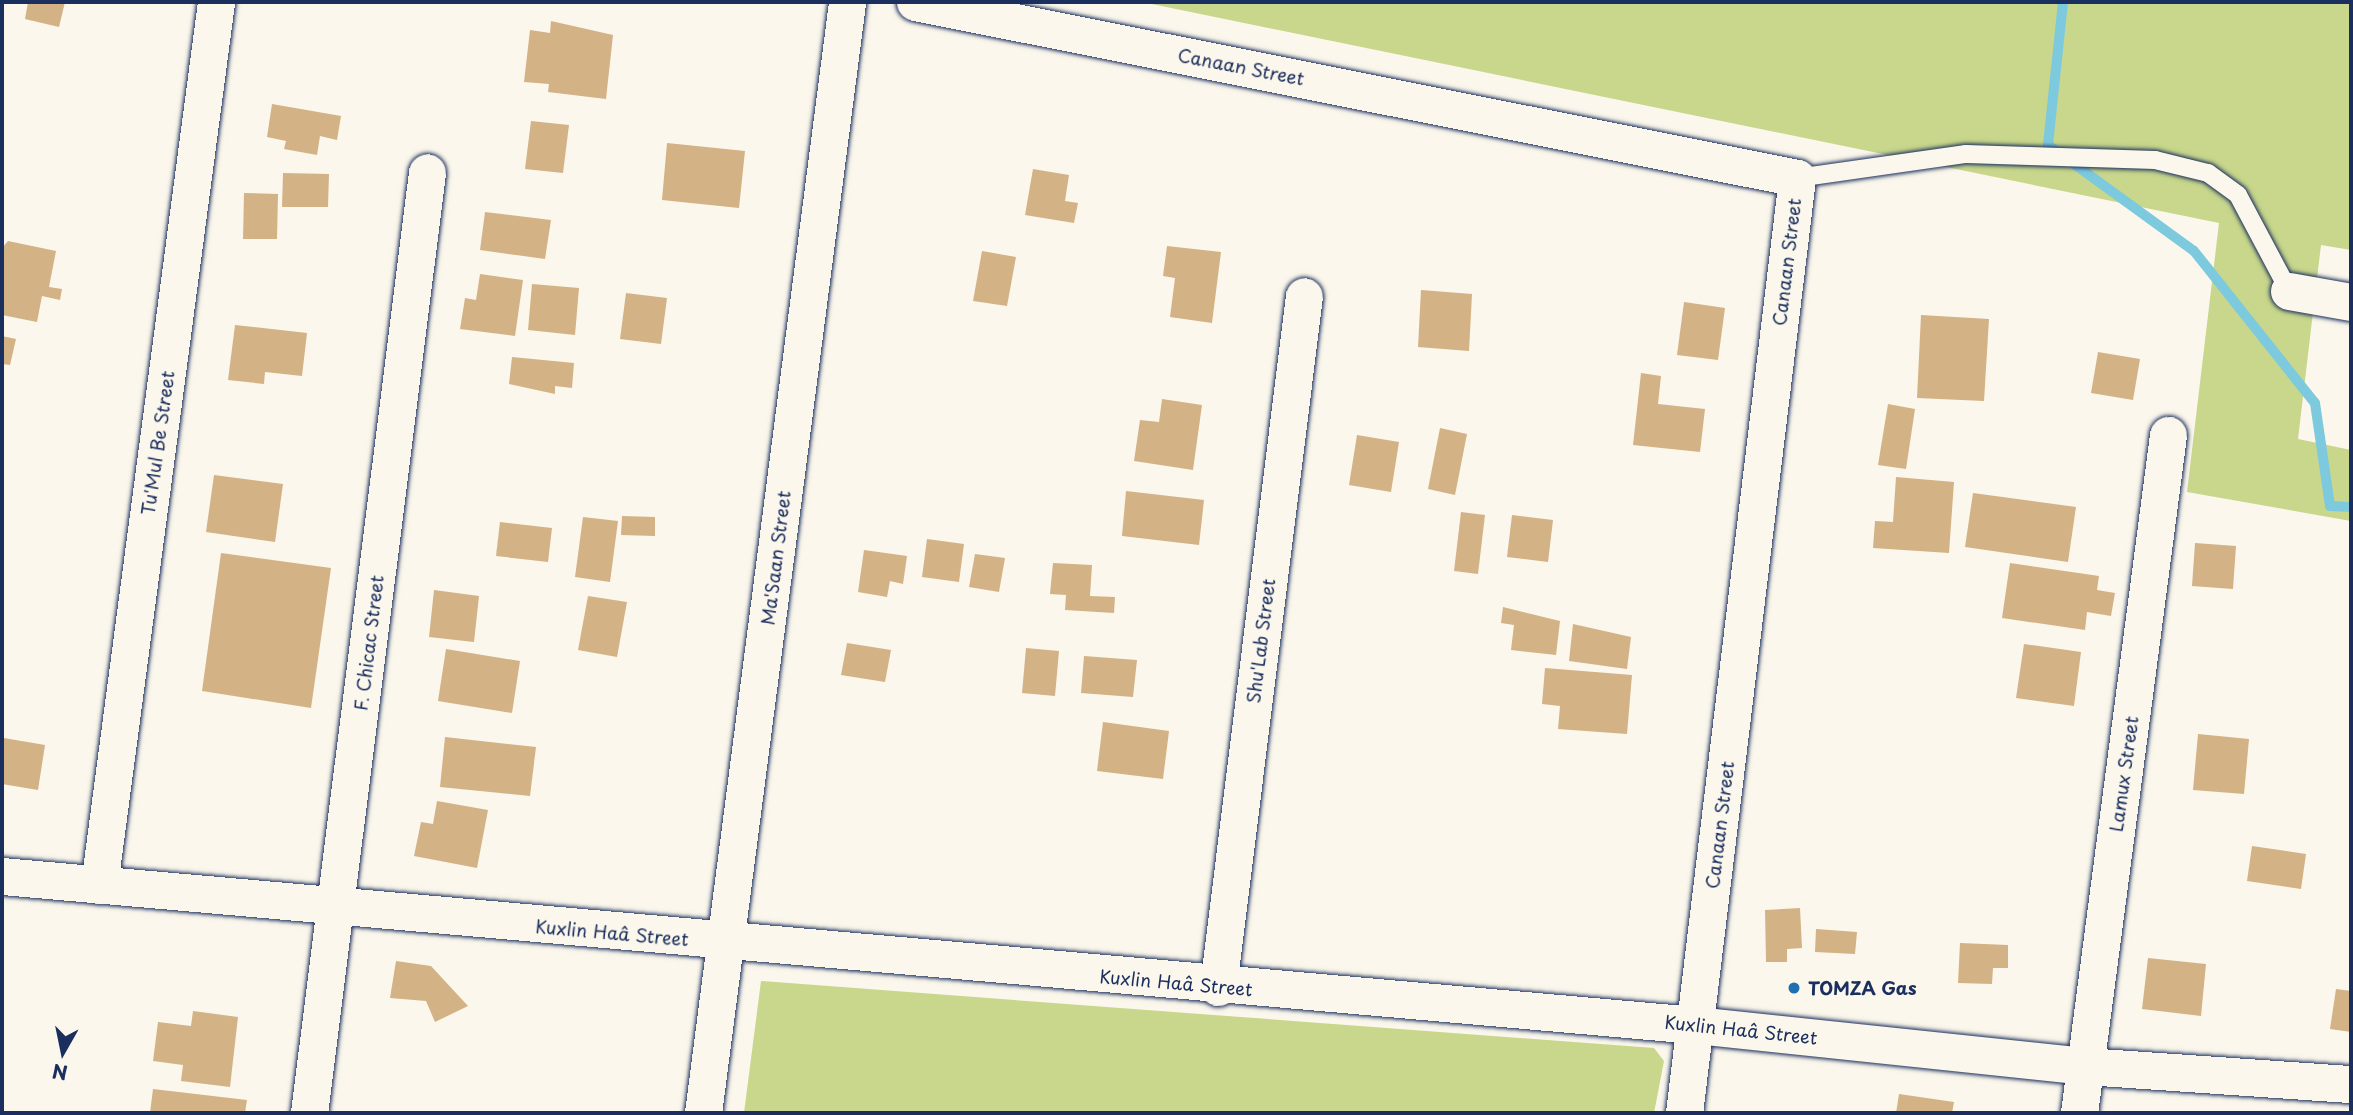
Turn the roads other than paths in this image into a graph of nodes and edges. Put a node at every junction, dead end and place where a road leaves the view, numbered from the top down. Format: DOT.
graph roads {
  1 [pos="216,2"];
  2 [pos="848,2"];
  3 [pos="915,2"];
  4 [pos="426,172"];
  5 [pos="1797,178"];
  6 [pos="2289,291"];
  7 [pos="1304,296"];
  8 [pos="2351,302"];
  9 [pos="2168,435"];
  10 [pos="2,876"];
  11 [pos="99,885"];
  12 [pos="337,907"];
  13 [pos="726,944"];
  14 [pos="1217,987"];
  15 [pos="1696,1024"];
  16 [pos="2085,1066"];
  17 [pos="2351,1084"];
  18 [pos="309,1113"];
  19 [pos="704,1113"];
  20 [pos="1684,1113"];
  21 [pos="2079,1113"];
  1 -- 11 [label="street, Tu'Mul Be Street"];
  2 -- 13 [label="street, Ma'Saan Street"];
  3 -- 5 [label="street, Canaan Street"];
  4 -- 12 [label="street, F. Chicac Street"];
  5 -- 6 [label="lane"];
  5 -- 15 [label="street, Canaan Street"];
  6 -- 8 [label="street"];
  7 -- 14 [label="street, Shu'Lab Street"];
  9 -- 16 [label="street, Lamux Street"];
  10 -- 11 [label="street, Kuxlin Haâ Street"];
  11 -- 12 [label="street, Kuxlin Haâ Street"];
  12 -- 13 [label="street, Kuxlin Haâ Street"];
  12 -- 18 [label="street, F. Chicac Street"];
  13 -- 14 [label="street, Kuxlin Haâ Street"];
  13 -- 19 [label="street, Ma'Saan Street"];
  14 -- 15 [label="street, Kuxlin Haâ Street"];
  15 -- 16 [label="street, Kuxlin Haâ Street"];
  15 -- 20 [label="street, Canaan Street"];
  16 -- 17 [label="street, Kuxlin Haâ Street"];
  16 -- 21 [label="street, Lamux Street"];
}
